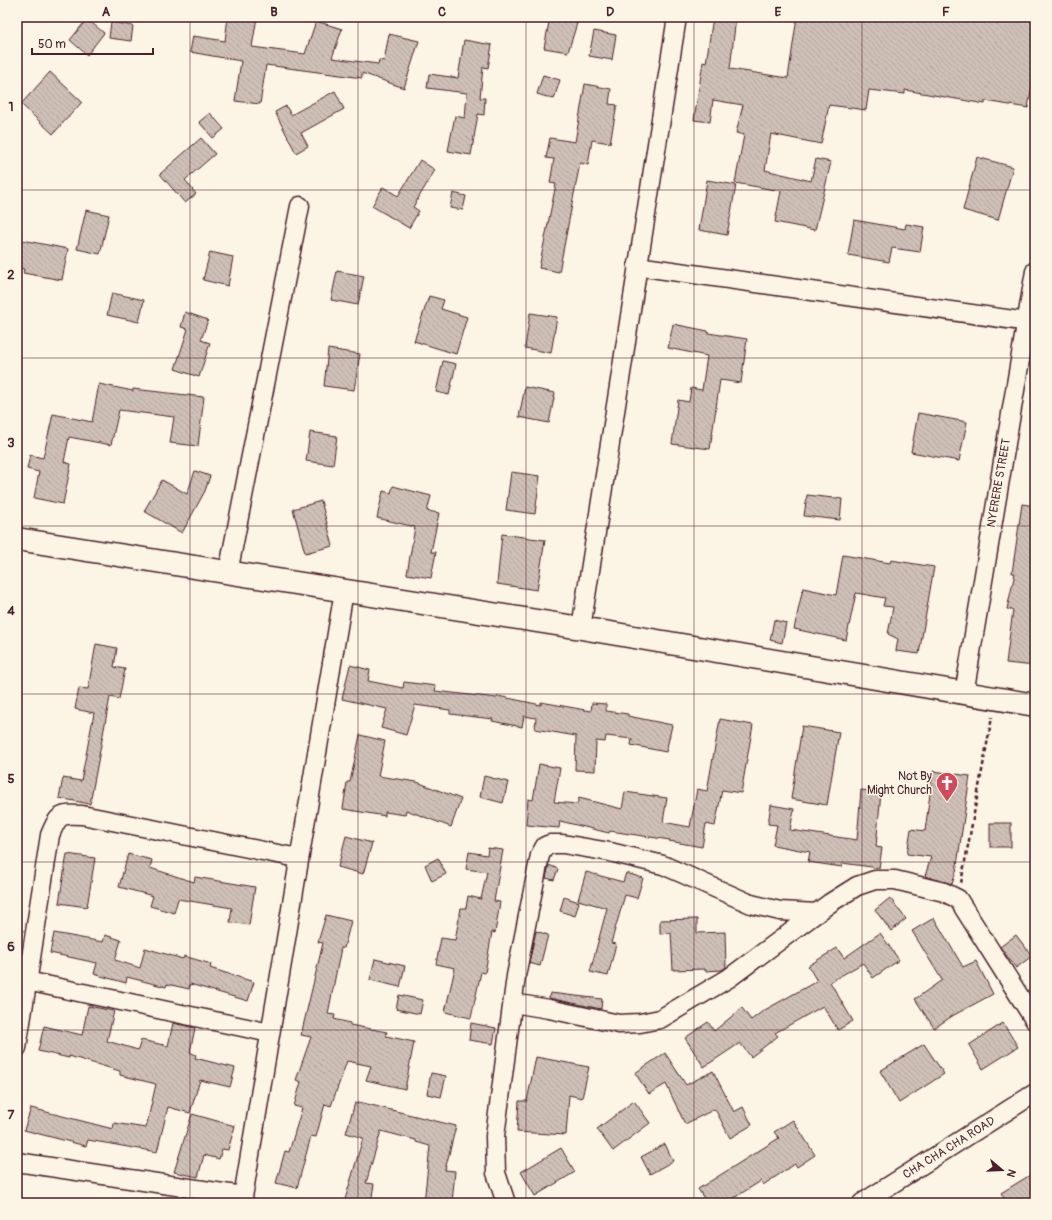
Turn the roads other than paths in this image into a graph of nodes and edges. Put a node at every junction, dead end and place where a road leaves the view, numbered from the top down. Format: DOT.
graph roads {
  1 [pos="677,17"];
  2 [pos="300,206"];
  3 [pos="637,266"];
  4 [pos="1035,271"];
  5 [pos="1031,323"];
  6 [pos="17,539"];
  7 [pos="228,573"];
  8 [pos="344,591"];
  9 [pos="581,628"];
  10 [pos="964,694"];
  11 [pos="1035,705"];
  12 [pos="298,858"];
  13 [pos="817,913"];
  14 [pos="27,981"];
  15 [pos="513,1003"];
  16 [pos="1035,1021"];
  17 [pos="270,1033"];
  18 [pos="17,1048"];
  19 [pos="1035,1093"];
  20 [pos="17,1162"];
  21 [pos="242,1199"];
  22 [pos="506,1203"];
  23 [pos="862,1203"];
  1 -- 3 [label="street"];
  2 -- 7 [label="street"];
  3 -- 5 [label="street"];
  3 -- 9 [label="street"];
  4 -- 5 [label="street, NYERERE STREET"];
  5 -- 10 [label="street, NYERERE STREET"];
  6 -- 7 [label="main road"];
  7 -- 8 [label="main road"];
  8 -- 9 [label="main road"];
  8 -- 12 [label="street"];
  9 -- 10 [label="main road"];
  10 -- 11 [label="main road"];
  12 -- 14 [label="street"];
  12 -- 17 [label="street"];
  13 -- 15 [label="street"];
  13 -- 15 [label="street"];
  13 -- 16 [label="street"];
  14 -- 17 [label="street"];
  14 -- 18 [label="street"];
  15 -- 22 [label="street"];
  17 -- 21 [label="street"];
  19 -- 23 [label="street, CHA CHA CHA ROAD"];
  20 -- 21 [label="street"];
}
